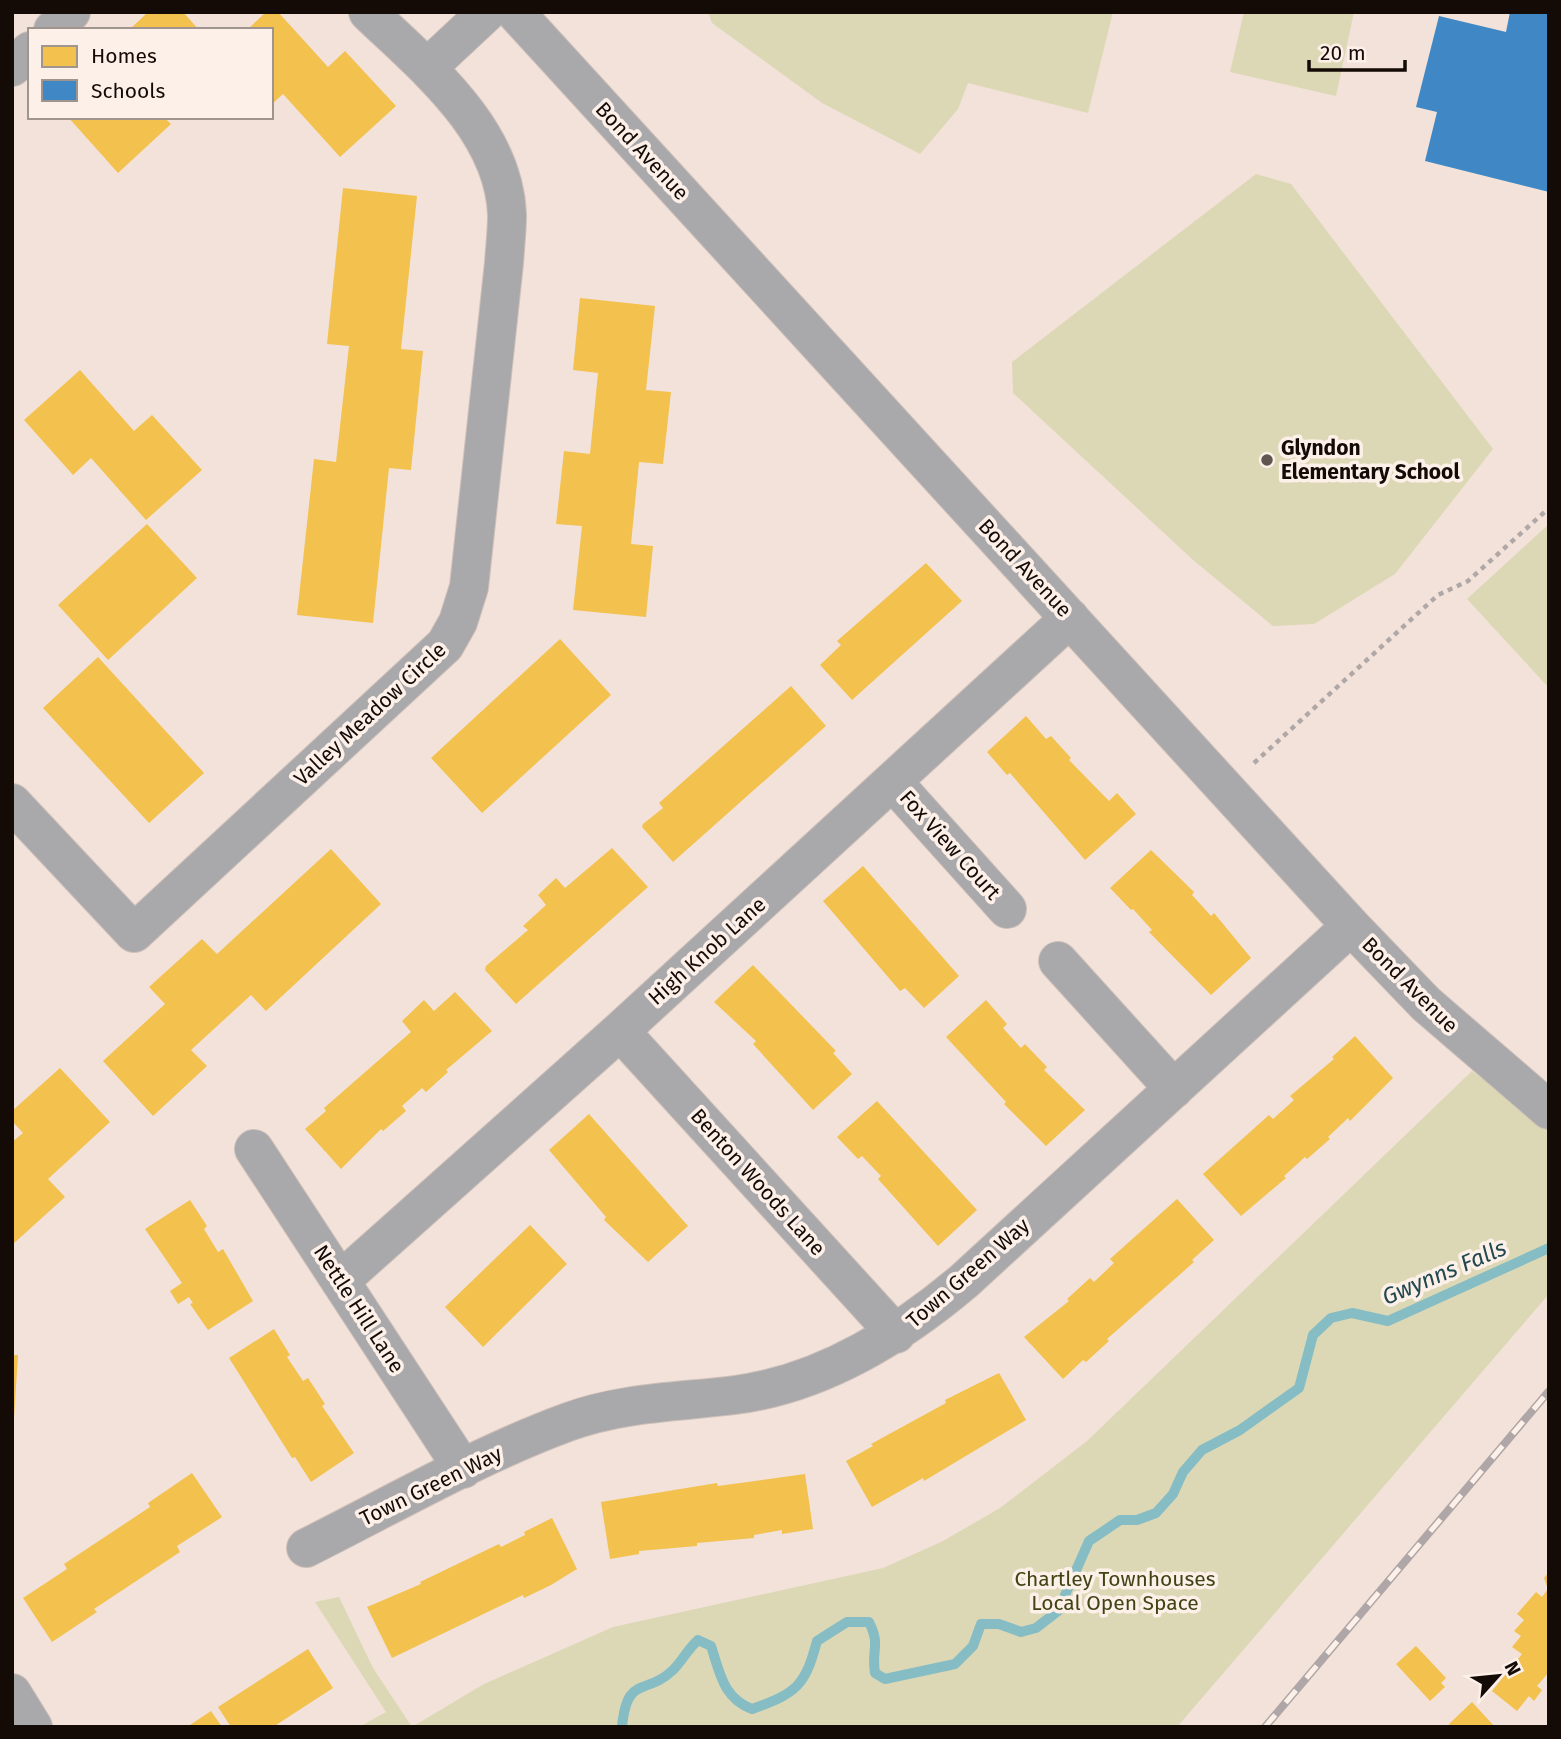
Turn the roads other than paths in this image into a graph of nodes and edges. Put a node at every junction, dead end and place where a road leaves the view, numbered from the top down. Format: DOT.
graph roads {
  1 [pos="71,12"];
  2 [pos="368,12"];
  3 [pos="487,12"];
  4 [pos="515,12"];
  5 [pos="54,28"];
  6 [pos="28,53"];
  7 [pos="12,67"];
  8 [pos="427,68"];
  9 [pos="1070,618"];
  10 [pos="893,782"];
  11 [pos="12,803"];
  12 [pos="1007,909"];
  13 [pos="1351,926"];
  14 [pos="1058,961"];
  15 [pos="620,1031"];
  16 [pos="1174,1089"];
  17 [pos="1549,1110"];
  18 [pos="254,1149"];
  19 [pos="340,1281"];
  20 [pos="896,1334"];
  21 [pos="463,1468"];
  22 [pos="306,1548"];
  23 [pos="12,1693"];
  24 [pos="33,1727"];
  1 -- 5 [label="street"];
  2 -- 8 [label="street, Valley Meadow Circle"];
  3 -- 8 [label="street"];
  4 -- 9 [label="street, Bond Avenue"];
  6 -- 7 [label="street"];
  8 -- 11 [label="street, Valley Meadow Circle"];
  9 -- 10 [label="street, High Knob Lane"];
  9 -- 13 [label="street, Bond Avenue"];
  10 -- 12 [label="street, Fox View Court"];
  10 -- 15 [label="street, High Knob Lane"];
  13 -- 16 [label="street, Town Green Way"];
  13 -- 17 [label="street, Bond Avenue"];
  14 -- 16 [label="street"];
  15 -- 19 [label="street, High Knob Lane"];
  15 -- 20 [label="street, Benton Woods Lane"];
  16 -- 20 [label="street, Town Green Way"];
  18 -- 19 [label="street, Nettle Hill Lane"];
  19 -- 21 [label="street, Nettle Hill Lane"];
  20 -- 21 [label="street, Town Green Way"];
  21 -- 22 [label="street, Town Green Way"];
  23 -- 24 [label="street"];
}
